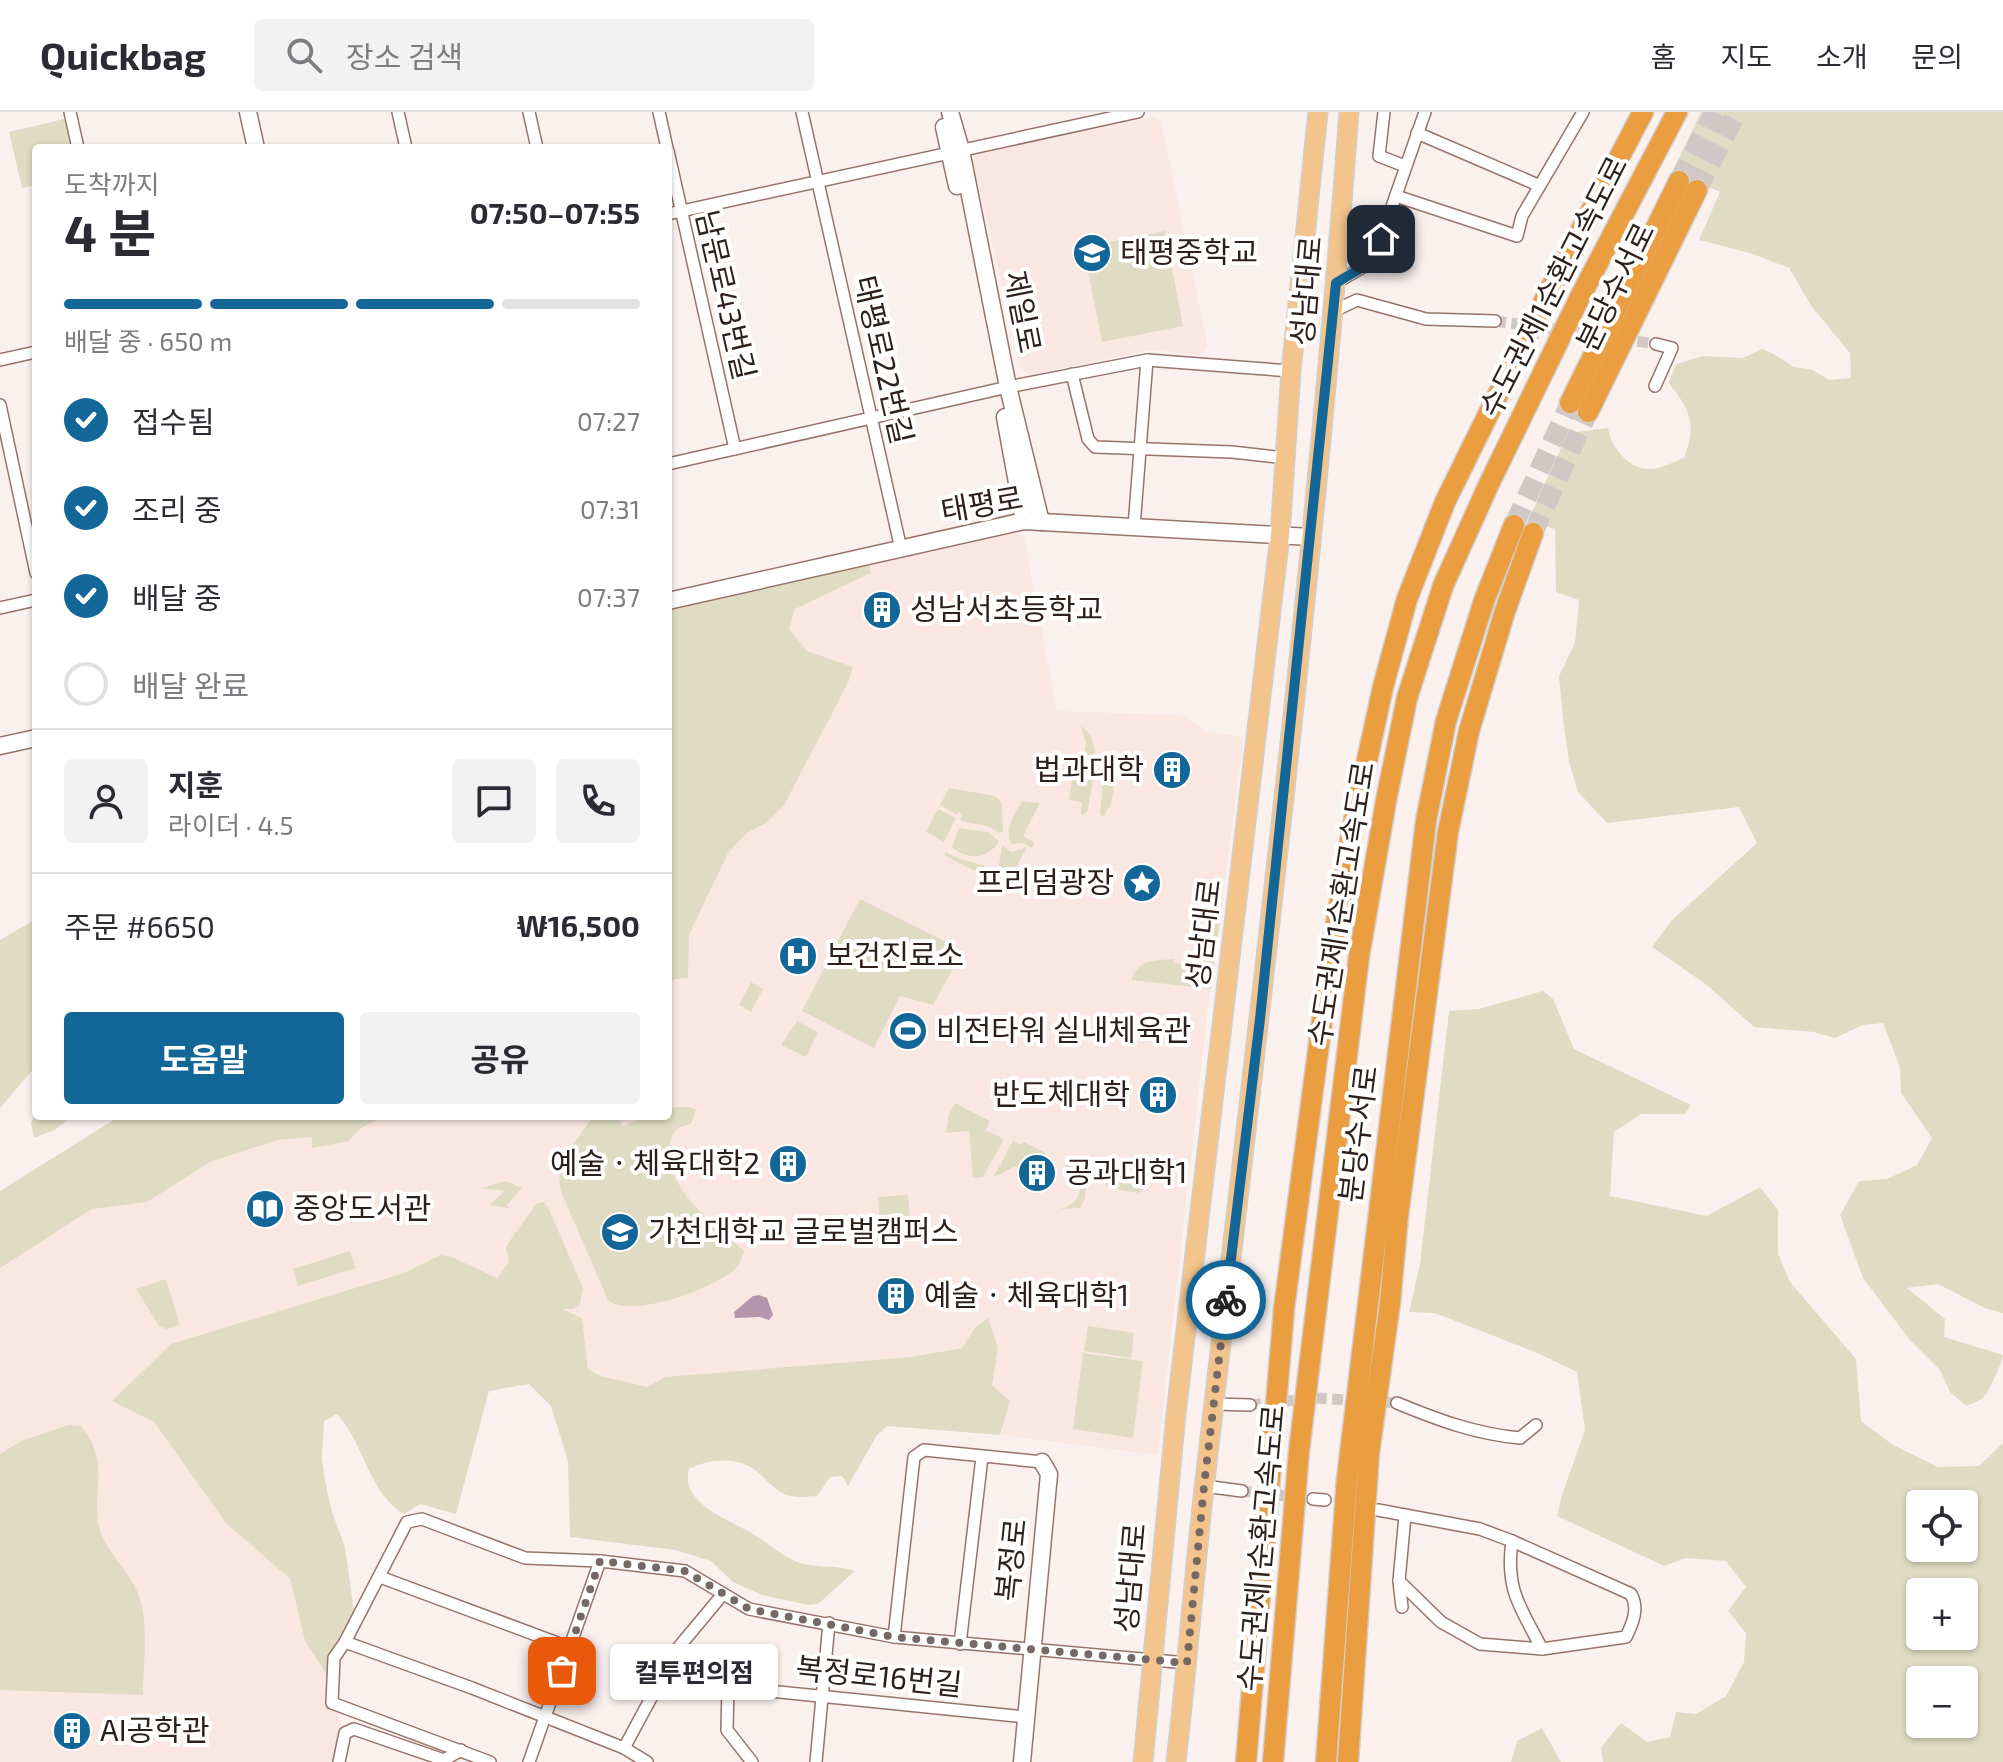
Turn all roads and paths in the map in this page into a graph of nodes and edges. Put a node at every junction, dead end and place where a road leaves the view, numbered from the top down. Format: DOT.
graph roads {
  1 [pos="70,112"];
  2 [pos="248,112"];
  3 [pos="398,112"];
  4 [pos="529,112"];
  5 [pos="659,112"];
  6 [pos="802,112"];
  7 [pos="940,112"];
  8 [pos="950,112"];
  9 [pos="1138,112"];
  10 [pos="1318,112"];
  11 [pos="1349,112"];
  12 [pos="1384,112"];
  13 [pos="1425,112"];
  14 [pos="1583,112"];
  15 [pos="1643,112"];
  16 [pos="1677,112"];
  17 [pos="1417,133"];
  18 [pos="77,144"];
  19 [pos="255,144"];
  20 [pos="405,144"];
  21 [pos="536,144"];
  22 [pos="667,144"];
  23 [pos="955,152"];
  24 [pos="1405,166"];
  25 [pos="672,168"];
  26 [pos="818,182"];
  27 [pos="1538,185"];
  28 [pos="1688,186"];
  29 [pos="1396,196"];
  30 [pos="681,211"];
  31 [pos="672,213"];
  32 [pos="1336,283"];
  33 [pos="1334,311"];
  34 [pos="1495,321"];
  35 [pos="1656,344"];
  36 [pos="32,353"];
  37 [pos="0,360"];
  38 [pos="1147,360"];
  39 [pos="1291,371"];
  40 [pos="1072,374"];
  41 [pos="1655,386"];
  42 [pos="1004,388"];
  43 [pos="0,405"];
  44 [pos="1579,407"];
  45 [pos="873,418"];
  46 [pos="1139,448"];
  47 [pos="735,449"];
  48 [pos="1285,458"];
  49 [pos="672,463"];
  50 [pos="1033,522"];
  51 [pos="1134,527"];
  52 [pos="1280,535"];
  53 [pos="1311,537"];
  54 [pos="901,549"];
  55 [pos="32,554"];
  56 [pos="672,600"];
  57 [pos="32,601"];
  58 [pos="0,608"];
  59 [pos="32,739"];
  60 [pos="0,746"];
  61 [pos="1246,818"];
  62 [pos="1281,822"];
  63 [pos="1397,1403"];
  64 [pos="1214,1404"];
  65 [pos="1250,1405"];
  66 [pos="1536,1425"];
  67 [pos="982,1457"];
  68 [pos="1042,1462"];
  69 [pos="1204,1486"];
  70 [pos="1242,1491"];
  71 [pos="1378,1510"];
  72 [pos="1405,1516"];
  73 [pos="1162,1540"];
  74 [pos="1512,1541"];
  75 [pos="1198,1544"];
  76 [pos="600,1561"];
  77 [pos="380,1577"];
  78 [pos="1399,1581"];
  79 [pos="1157,1593"];
  80 [pos="723,1594"];
  81 [pos="1194,1596"];
  82 [pos="1402,1607"];
  83 [pos="829,1623"];
  84 [pos="894,1637"];
  85 [pos="345,1642"];
  86 [pos="960,1644"];
  87 [pos="571,1648"];
  88 [pos="1031,1649"];
  89 [pos="1542,1649"];
  90 [pos="1152,1659"];
  91 [pos="1187,1663"];
  92 [pos="660,1680"];
  93 [pos="728,1685"];
  94 [pos="824,1694"];
  95 [pos="546,1717"];
  96 [pos="1026,1717"];
  97 [pos="624,1748"];
  98 [pos="461,1750"];
  99 [pos="339,1762"];
  100 [pos="490,1762"];
  101 [pos="529,1762"];
  102 [pos="647,1762"];
  103 [pos="752,1762"];
  104 [pos="816,1762"];
  105 [pos="1022,1762"];
  106 [pos="1143,1762"];
  107 [pos="1176,1762"];
  108 [pos="1246,1762"];
  109 [pos="1273,1762"];
  110 [pos="1326,1762"];
  111 [pos="1348,1762"];
  1 -- 18 [label="street"];
  2 -- 19 [label="main road"];
  3 -- 20 [label="street"];
  4 -- 21 [label="street"];
  5 -- 22 [label="street, 남문로43번길"];
  6 -- 26 [label="street, 태평로22번길"];
  7 -- 23 [label="main road, 제일로"];
  8 -- 23 [label="main road, 제일로"];
  9 -- 23 [label="street"];
  10 -- 39 [label="main road, 성남대로"];
  11 -- 32 [label="main road, 성남대로"];
  12 -- 24 [label="street"];
  13 -- 17 [label="street"];
  14 -- 27 [label="street"];
  15 -- 108 [label="highway, 수도권제1순환고속도로"];
  16 -- 109 [label="highway, 수도권제1순환고속도로"];
  17 -- 24 [label="street"];
  17 -- 27 [label="street"];
  23 -- 26 [label="street"];
  23 -- 42 [label="main road, 제일로"];
  24 -- 29 [label="street"];
  25 -- 30 [label="street, 남문로43번길"];
  26 -- 30 [label="street"];
  26 -- 45 [label="street, 태평로22번길"];
  27 -- 29 [label="street"];
  28 -- 44 [label="highway, 분당수서로"];
  29 -- 32 [label="street"];
  30 -- 31 [label="street"];
  30 -- 47 [label="street, 남문로43번길"];
  32 -- 33 [label="main road, 성남대로"];
  33 -- 34 [label="street"];
  33 -- 53 [label="main road, 성남대로"];
  35 -- 41 [label="street"];
  36 -- 37 [label="street"];
  38 -- 39 [label="street"];
  38 -- 40 [label="street"];
  38 -- 46 [label="street"];
  39 -- 48 [label="main road, 성남대로"];
  40 -- 42 [label="street"];
  40 -- 46 [label="street"];
  42 -- 45 [label="street"];
  42 -- 50 [label="main road, 제일로"];
  43 -- 55 [label="street"];
  45 -- 47 [label="street"];
  45 -- 54 [label="street, 태평로22번길"];
  46 -- 48 [label="street"];
  46 -- 51 [label="street"];
  47 -- 49 [label="street"];
  48 -- 52 [label="main road, 성남대로"];
  50 -- 51 [label="main road, 태평로"];
  50 -- 54 [label="main road, 태평로"];
  51 -- 52 [label="main road, 태평로"];
  52 -- 53 [label="main road, 태평로"];
  52 -- 61 [label="main road, 성남대로"];
  53 -- 62 [label="main road, 성남대로"];
  54 -- 56 [label="main road, 태평로"];
  57 -- 58 [label="street"];
  59 -- 60 [label="main road"];
  61 -- 62 [label="main road"];
  61 -- 73 [label="main road, 성남대로"];
  62 -- 64 [label="main road, 성남대로"];
  63 -- 66 [label="street"];
  64 -- 65 [label="street"];
  64 -- 69 [label="main road, 성남대로"];
  67 -- 68 [label="street"];
  67 -- 84 [label="street"];
  67 -- 86 [label="street"];
  68 -- 88 [label="main road, 복정로"];
  69 -- 70 [label="street"];
  69 -- 75 [label="main road, 성남대로"];
  71 -- 72 [label="street"];
  72 -- 74 [label="street"];
  72 -- 78 [label="street"];
  73 -- 75 [label="main road"];
  73 -- 79 [label="main road, 성남대로"];
  74 -- 89 [label="street"];
  74 -- 89 [label="street"];
  75 -- 81 [label="main road, 성남대로"];
  76 -- 77 [label="street"];
  76 -- 80 [label="street"];
  76 -- 87 [label="street"];
  77 -- 85 [label="street"];
  77 -- 87 [label="street"];
  78 -- 82 [label="street"];
  78 -- 89 [label="street"];
  79 -- 81 [label="main road"];
  79 -- 90 [label="main road, 성남대로"];
  80 -- 83 [label="street"];
  80 -- 92 [label="street"];
  81 -- 91 [label="main road, 성남대로"];
  83 -- 84 [label="street"];
  83 -- 94 [label="street"];
  84 -- 86 [label="street"];
  85 -- 95 [label="street"];
  85 -- 98 [label="street"];
  86 -- 88 [label="street"];
  87 -- 95 [label="street"];
  88 -- 90 [label="street"];
  88 -- 96 [label="main road, 복정로"];
  90 -- 91 [label="street"];
  90 -- 106 [label="main road, 성남대로"];
  91 -- 107 [label="main road, 성남대로"];
  92 -- 93 [label="street, 복정로16번길"];
  92 -- 97 [label="street"];
  93 -- 94 [label="street, 복정로16번길"];
  93 -- 103 [label="street"];
  94 -- 96 [label="street, 복정로16번길"];
  94 -- 104 [label="street"];
  95 -- 97 [label="street"];
  95 -- 101 [label="street"];
  96 -- 105 [label="main road, 복정로"];
  97 -- 102 [label="street"];
  98 -- 99 [label="street"];
  98 -- 100 [label="street"];
  110 -- 111 [label="highway, 분당수서로"];
}
